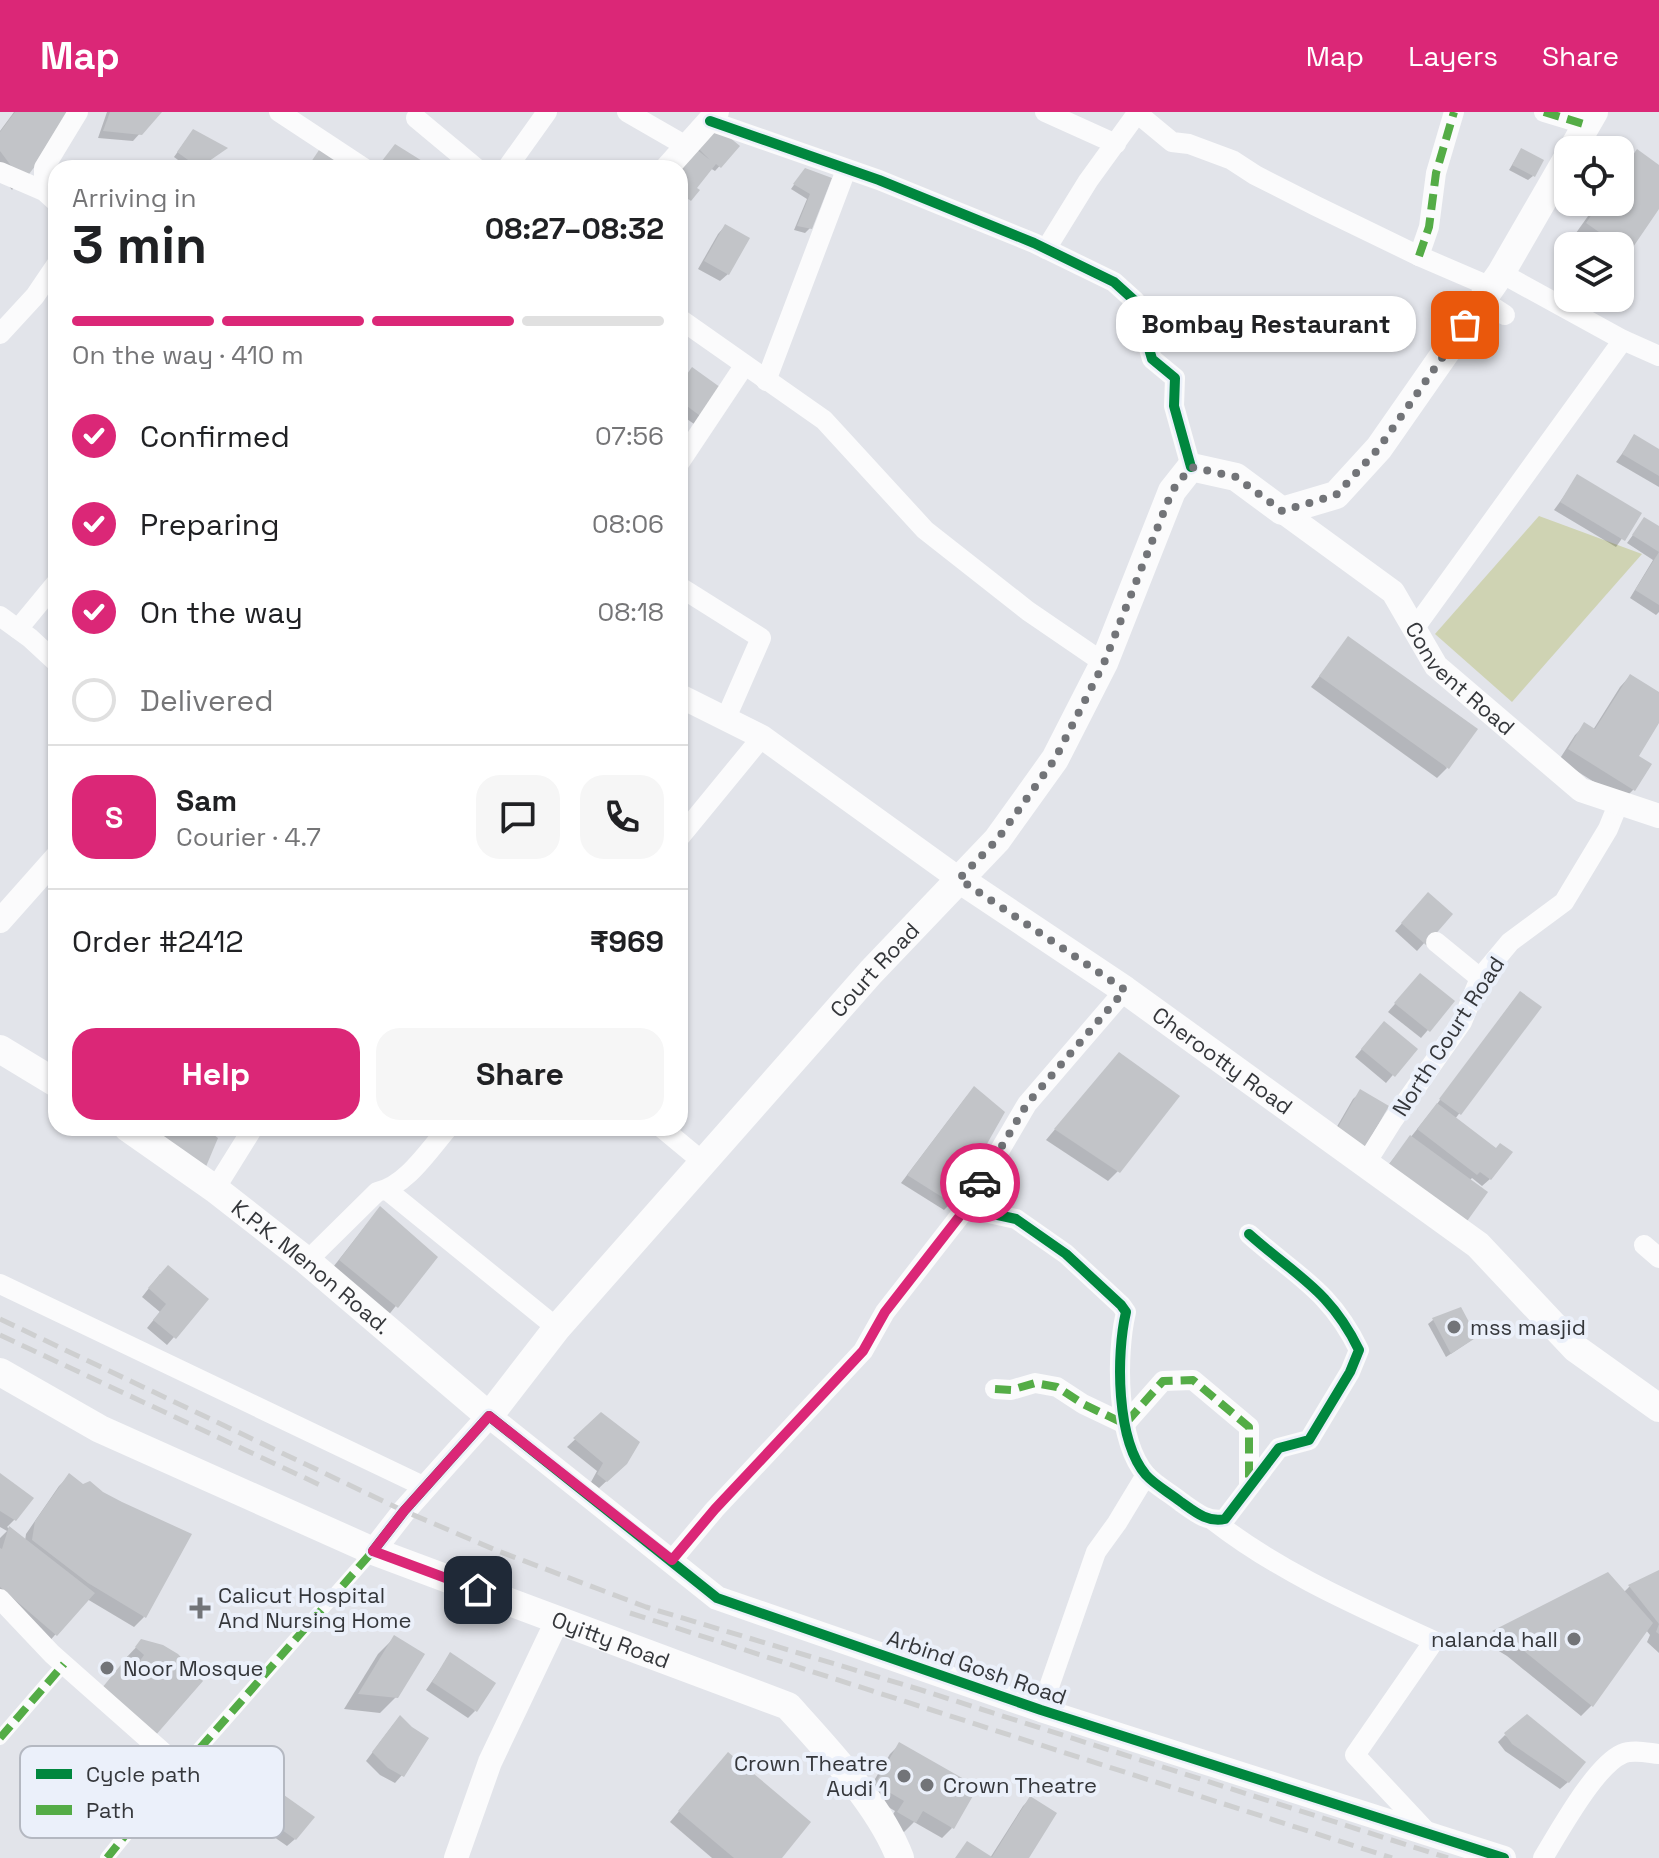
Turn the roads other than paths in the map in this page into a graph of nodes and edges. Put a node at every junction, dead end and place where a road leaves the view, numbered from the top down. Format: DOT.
graph roads {
  1 [pos="78,112"];
  2 [pos="279,112"];
  3 [pos="547,112"];
  4 [pos="627,112"];
  5 [pos="1045,112"];
  6 [pos="1138,112"];
  7 [pos="1454,112"];
  8 [pos="1544,112"];
  9 [pos="713,116"];
  10 [pos="416,118"];
  11 [pos="1590,118"];
  12 [pos="1580,136"];
  13 [pos="1116,144"];
  14 [pos="686,146"];
  15 [pos="49,160"];
  16 [pos="352,160"];
  17 [pos="466,160"];
  18 [pos="513,160"];
  19 [pos="674,160"];
  20 [pos="48,161"];
  21 [pos="846,170"];
  22 [pos="0,172"];
  23 [pos="1554,183"];
  24 [pos="48,187"];
  25 [pos="48,195"];
  26 [pos="1046,249"];
  27 [pos="1419,256"];
  28 [pos="48,277"];
  29 [pos="1495,294"];
  30 [pos="688,325"];
  31 [pos="0,334"];
  32 [pos="1623,340"];
  33 [pos="1659,356"];
  34 [pos="744,366"];
  35 [pos="766,381"];
  36 [pos="688,450"];
  37 [pos="1191,467"];
  38 [pos="1282,511"];
  39 [pos="688,592"];
  40 [pos="48,593"];
  41 [pos="0,616"];
  42 [pos="18,629"];
  43 [pos="1414,629"];
  44 [pos="48,655"];
  45 [pos="1104,663"];
  46 [pos="688,700"];
  47 [pos="726,718"];
  48 [pos="762,737"];
  49 [pos="1619,802"];
  50 [pos="1659,816"];
  51 [pos="688,827"];
  52 [pos="48,867"];
  53 [pos="959,879"];
  54 [pos="0,921"];
  55 [pos="1436,942"];
  56 [pos="1480,978"];
  57 [pos="1125,990"];
  58 [pos="0,1049"];
  59 [pos="48,1078"];
  60 [pos="139,1136"];
  61 [pos="248,1136"];
  62 [pos="441,1136"];
  63 [pos="672,1136"];
  64 [pos="703,1162"];
  65 [pos="1366,1163"];
  66 [pos="215,1189"];
  67 [pos="387,1190"];
  68 [pos="966,1208"];
  69 [pos="1249,1234"];
  70 [pos="307,1261"];
  71 [pos="0,1284"];
  72 [pos="557,1328"];
  73 [pos="0,1372"];
  74 [pos="995,1389"];
  75 [pos="1659,1408"];
  76 [pos="489,1416"];
  77 [pos="1125,1424"];
  78 [pos="1146,1475"];
  79 [pos="425,1487"];
  80 [pos="1249,1487"];
  81 [pos="1214,1521"];
  82 [pos="373,1551"];
  83 [pos="672,1560"];
  84 [pos="0,1599"];
  85 [pos="558,1619"];
  86 [pos="64,1664"];
  87 [pos="1041,1710"];
  88 [pos="0,1738"];
  89 [pos="156,1746"];
  90 [pos="202,1746"];
  91 [pos="1659,1754"];
  92 [pos="1429,1834"];
  93 [pos="124,1838"];
  94 [pos="107,1858"];
  95 [pos="456,1858"];
  96 [pos="900,1858"];
  97 [pos="1504,1858"];
  98 [pos="1543,1858"];
  1 -- 15 [label="street"];
  2 -- 16 [label="street"];
  3 -- 18 [label="street"];
  4 -- 14 [label="street"];
  5 -- 13 [label="street"];
  6 -- 13 [label="street"];
  6 -- 27 [label="street"];
  7 -- 27 [label="street"];
  8 -- 11 [label="street"];
  9 -- 14 [label="street"];
  9 -- 21 [label="street"];
  10 -- 17 [label="street"];
  11 -- 12 [label="main road"];
  13 -- 26 [label="street"];
  14 -- 19 [label="street"];
  20 -- 24 [label="street"];
  21 -- 26 [label="street"];
  21 -- 35 [label="street"];
  22 -- 25 [label="street"];
  23 -- 29 [label="main road"];
  26 -- 37 [label="street"];
  27 -- 29 [label="street"];
  28 -- 31 [label="street"];
  29 -- 32 [label="street"];
  29 -- 38 [label="main road"];
  30 -- 34 [label="street"];
  32 -- 33 [label="street"];
  32 -- 43 [label="street"];
  34 -- 35 [label="street"];
  34 -- 36 [label="street"];
  35 -- 45 [label="street"];
  37 -- 38 [label="main road"];
  37 -- 45 [label="main road, Court Road"];
  38 -- 43 [label="street, Convent Road"];
  39 -- 47 [label="street"];
  40 -- 42 [label="street"];
  41 -- 42 [label="street"];
  42 -- 44 [label="street"];
  43 -- 49 [label="street, Convent Road"];
  45 -- 53 [label="main road, Court Road"];
  46 -- 47 [label="street, Cherootty Road"];
  47 -- 48 [label="street, Cherootty Road"];
  48 -- 51 [label="street"];
  48 -- 53 [label="street, Cherootty Road"];
  49 -- 50 [label="street, Convent Road"];
  49 -- 56 [label="street, North Court Road"];
  52 -- 54 [label="street"];
  53 -- 57 [label="main road, Cherootty Road"];
  53 -- 64 [label="main road, Court Road"];
  55 -- 56 [label="street"];
  56 -- 65 [label="street, North Court Road"];
  57 -- 65 [label="main road, Cherootty Road"];
  57 -- 68 [label="street"];
  58 -- 59 [label="main road"];
  60 -- 66 [label="main road, K.P.K. Menon Road."];
  61 -- 66 [label="street"];
  62 -- 67 [label="street"];
  63 -- 64 [label="street"];
  64 -- 72 [label="main road, Court Road"];
  65 -- 75 [label="main road, Cherootty Road"];
  66 -- 70 [label="main road, K.P.K. Menon Road."];
  67 -- 70 [label="street"];
  67 -- 72 [label="street"];
  68 -- 77 [label="street"];
  68 -- 83 [label="street"];
  69 -- 80 [label="street"];
  70 -- 76 [label="main road, K.P.K. Menon Road."];
  71 -- 79 [label="street"];
  72 -- 76 [label="main road, Court Road"];
  73 -- 82 [label="main road, Oyitty Road"];
  74 -- 77 [label="street"];
  76 -- 79 [label="street, Court Road"];
  76 -- 83 [label="street, Arbind Gosh Road"];
  77 -- 78 [label="street"];
  77 -- 80 [label="street"];
  78 -- 81 [label="street"];
  78 -- 87 [label="street"];
  79 -- 82 [label="street, Court Road"];
  80 -- 81 [label="street"];
  81 -- 92 [label="street"];
  82 -- 85 [label="main road, Oyitty Road"];
  82 -- 90 [label="street, Court Road"];
  83 -- 87 [label="street, Arbind Gosh Road"];
  84 -- 86 [label="street"];
  85 -- 95 [label="street"];
  85 -- 96 [label="main road, Oyitty Road"];
  86 -- 88 [label="street"];
  86 -- 89 [label="street"];
  87 -- 92 [label="street, Arbind Gosh Road"];
  91 -- 98 [label="street"];
  92 -- 97 [label="street, Arbind Gosh Road"];
  93 -- 94 [label="street, Court Road"];
}
